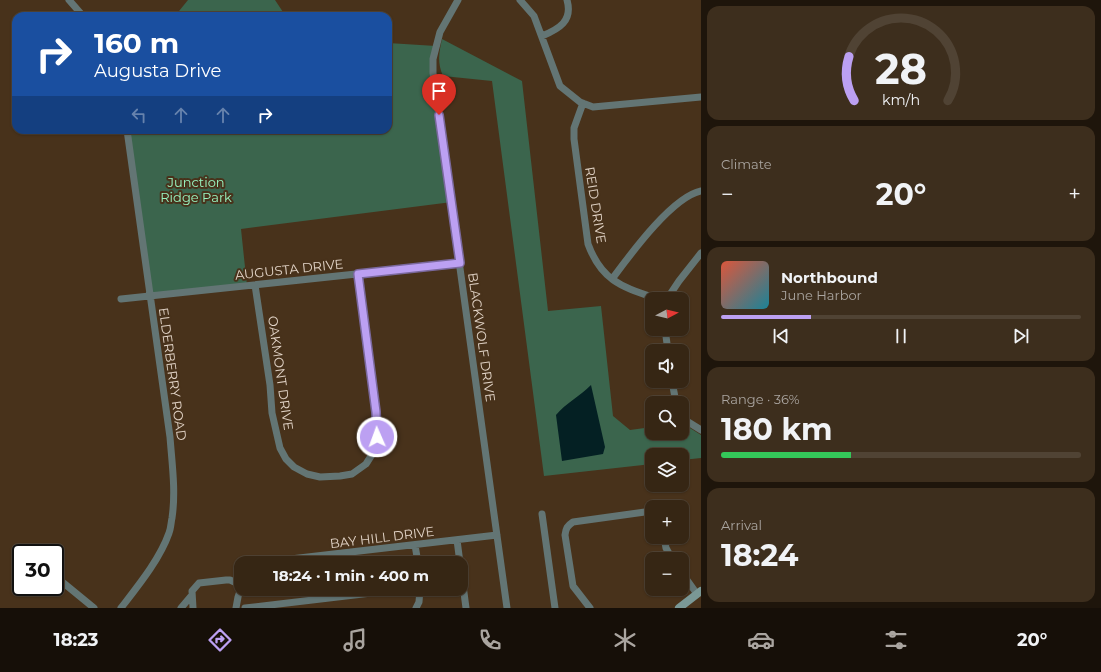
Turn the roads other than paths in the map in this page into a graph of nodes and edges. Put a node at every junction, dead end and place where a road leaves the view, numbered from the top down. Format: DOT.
graph roads {
  1 [pos="69,0"];
  2 [pos="466,0"];
  3 [pos="567,0"];
  4 [pos="522,1"];
  5 [pos="458,2"];
  6 [pos="80,12"];
  7 [pos="542,36"];
  8 [pos="701,98"];
  9 [pos="583,103"];
  10 [pos="128,134"];
  11 [pos="701,191"];
  12 [pos="701,253"];
  13 [pos="460,263"];
  14 [pos="358,274"];
  15 [pos="612,279"];
  16 [pos="255,285"];
  17 [pos="672,292"];
  18 [pos="645,294"];
  19 [pos="150,295"];
  20 [pos="121,300"];
  21 [pos="689,422"];
  22 [pos="701,430"];
  23 [pos="645,512"];
  24 [pos="542,514"];
  25 [pos="497,535"];
  26 [pos="457,540"];
  27 [pos="415,545"];
  28 [pos="317,556"];
  29 [pos="417,556"];
  30 [pos="459,556"];
  31 [pos="689,581"];
  32 [pos="64,583"];
  33 [pos="234,584"];
  34 [pos="699,592"];
  35 [pos="192,595"];
  36 [pos="238,596"];
  37 [pos="346,596"];
  38 [pos="419,596"];
  39 [pos="464,596"];
  40 [pos="94,608"];
  41 [pos="121,608"];
  42 [pos="181,608"];
  43 [pos="193,608"];
  44 [pos="236,608"];
  45 [pos="245,608"];
  46 [pos="416,608"];
  47 [pos="466,608"];
  48 [pos="507,608"];
  49 [pos="555,608"];
  50 [pos="590,608"];
  51 [pos="680,608"];
  1 -- 6 [label="street"];
  2 -- 5 [label="street, BLACKWOLF DRIVE"];
  3 -- 7 [label="street"];
  4 -- 7 [label="street"];
  5 -- 13 [label="street, BLACKWOLF DRIVE"];
  7 -- 9 [label="street"];
  8 -- 9 [label="street"];
  9 -- 15 [label="street, REID DRIVE"];
  10 -- 19 [label="street, ELDERBERRY ROAD"];
  11 -- 15 [label="street"];
  12 -- 17 [label="street"];
  13 -- 14 [label="street, AUGUSTA DRIVE"];
  13 -- 25 [label="street, BLACKWOLF DRIVE"];
  14 -- 16 [label="street, AUGUSTA DRIVE"];
  14 -- 16 [label="street, OAKMONT DRIVE"];
  15 -- 18 [label="street, REID DRIVE"];
  16 -- 19 [label="street, AUGUSTA DRIVE"];
  19 -- 20 [label="street, AUGUSTA DRIVE"];
  19 -- 41 [label="street, ELDERBERRY ROAD"];
  21 -- 22 [label="street"];
  23 -- 50 [label="street"];
  24 -- 49 [label="street"];
  25 -- 26 [label="street, BAY HILL DRIVE"];
  25 -- 48 [label="street, BLACKWOLF DRIVE"];
  26 -- 27 [label="street, BAY HILL DRIVE"];
  26 -- 30 [label="street"];
  27 -- 28 [label="street, BAY HILL DRIVE"];
  27 -- 29 [label="street"];
  31 -- 34 [label="street"];
  32 -- 40 [label="street"];
  33 -- 35 [label="street"];
  34 -- 51 [label="street"];
  35 -- 42 [label="street"];
  35 -- 43 [label="street"];
  36 -- 44 [label="street"];
  37 -- 45 [label="street"];
  38 -- 46 [label="street"];
  39 -- 47 [label="street"];
}
